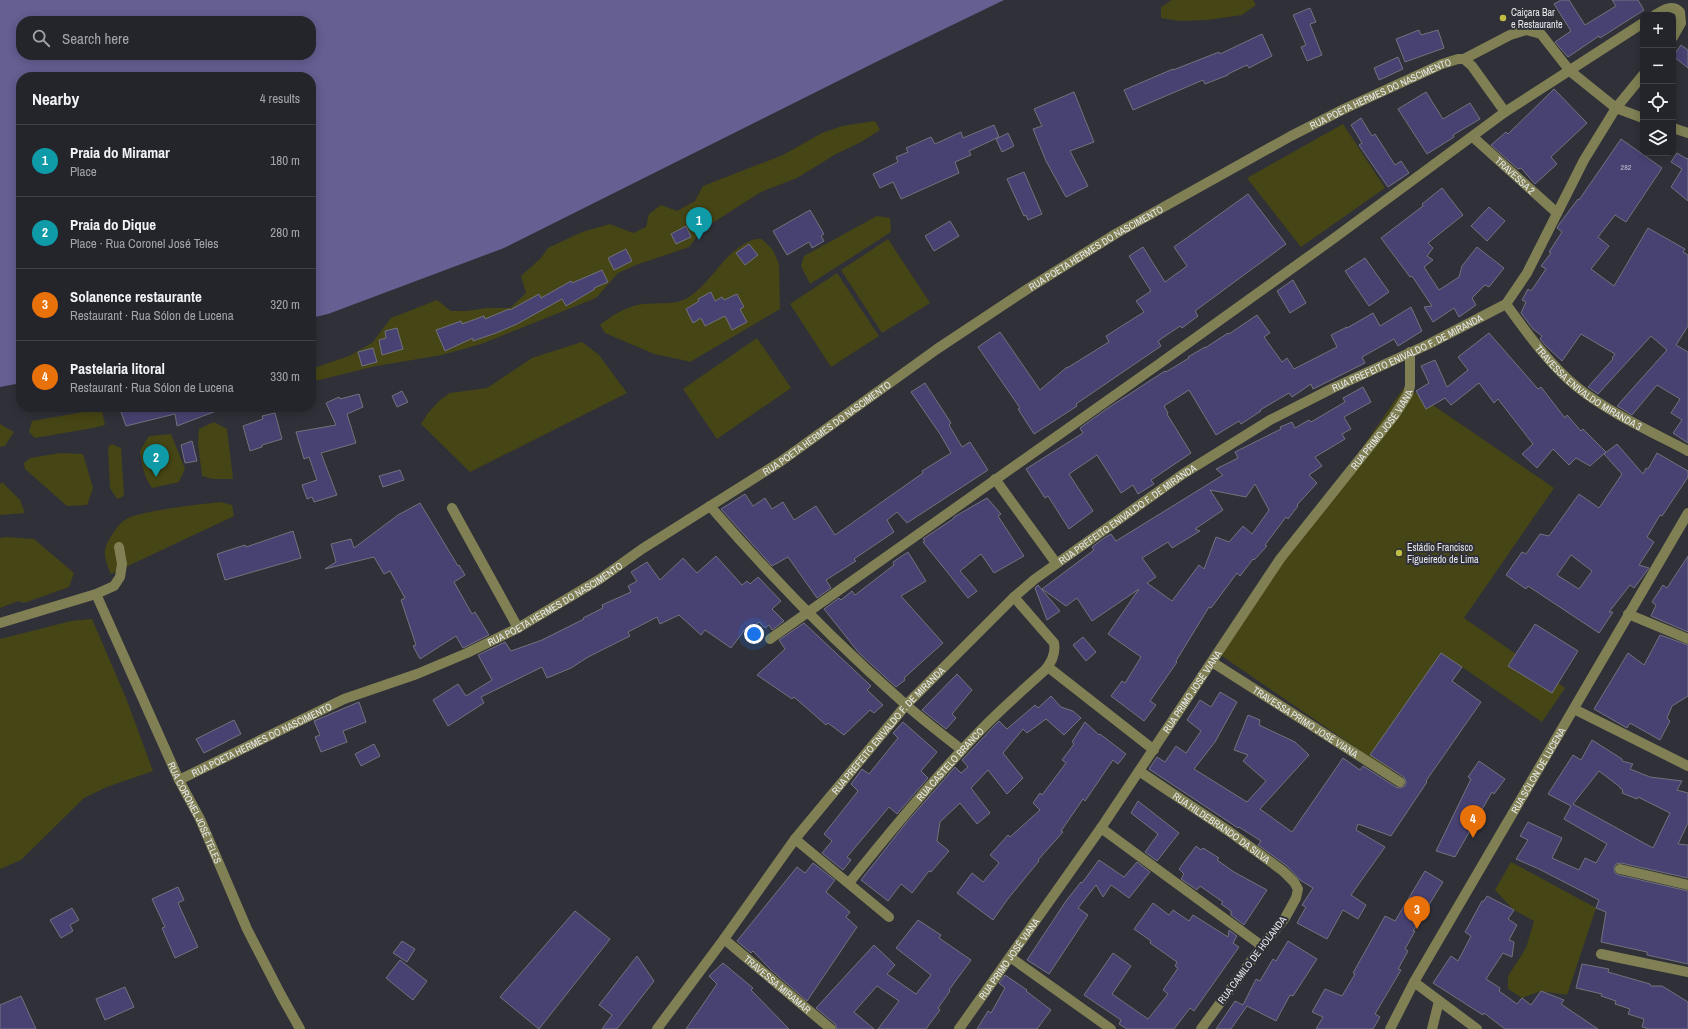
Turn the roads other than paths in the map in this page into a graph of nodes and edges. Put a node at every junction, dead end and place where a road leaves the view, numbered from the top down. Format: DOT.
graph roads {
  1 [pos="1661,12"];
  2 [pos="1640,25"];
  3 [pos="1676,32"];
  4 [pos="1464,59"];
  5 [pos="1570,71"];
  6 [pos="1640,79"];
  7 [pos="1616,108"];
  8 [pos="1505,112"];
  9 [pos="1640,117"];
  10 [pos="1676,129"];
  11 [pos="1688,133"];
  12 [pos="1473,137"];
  13 [pos="1557,213"];
  14 [pos="1506,304"];
  15 [pos="1410,352"];
  16 [pos="1688,451"];
  17 [pos="995,479"];
  18 [pos="710,506"];
  19 [pos="452,508"];
  20 [pos="1688,513"];
  21 [pos="119,547"];
  22 [pos="1056,563"];
  23 [pos="96,594"];
  24 [pos="1014,597"];
  25 [pos="807,612"];
  26 [pos="1628,614"];
  27 [pos="0,623"];
  28 [pos="518,628"];
  29 [pos="770,639"];
  30 [pos="1688,639"];
  31 [pos="1212,662"];
  32 [pos="1048,667"];
  33 [pos="906,705"];
  34 [pos="1574,709"];
  35 [pos="962,750"];
  36 [pos="1154,750"];
  37 [pos="1688,766"];
  38 [pos="1139,771"];
  39 [pos="179,780"];
  40 [pos="1400,782"];
  41 [pos="1101,828"];
  42 [pos="795,840"];
  43 [pos="1620,869"];
  44 [pos="849,883"];
  45 [pos="1688,884"];
  46 [pos="1298,889"];
  47 [pos="889,917"];
  48 [pos="724,939"];
  49 [pos="1262,946"];
  50 [pos="1601,954"];
  51 [pos="1010,957"];
  52 [pos="1688,972"];
  53 [pos="1414,982"];
  54 [pos="1439,1001"];
  55 [pos="300,1029"];
  56 [pos="657,1029"];
  57 [pos="831,1029"];
  58 [pos="959,1029"];
  59 [pos="1111,1029"];
  60 [pos="1201,1029"];
  61 [pos="1390,1029"];
  62 [pos="1432,1029"];
  63 [pos="1477,1029"];
  1 -- 3 [label="street"];
  2 -- 5 [label="street"];
  4 -- 5 [label="street, RUA POETA HERMES DO NASCIMENTO"];
  4 -- 8 [label="street"];
  4 -- 18 [label="street, RUA POETA HERMES DO NASCIMENTO"];
  5 -- 7 [label="street, RUA POETA HERMES DO NASCIMENTO"];
  5 -- 8 [label="street"];
  6 -- 7 [label="street, RUA PREFEITO ENIVALDO F. DE MIRANDA"];
  7 -- 9 [label="street, RUA POETA HERMES DO NASCIMENTO"];
  7 -- 13 [label="street, RUA PREFEITO ENIVALDO F. DE MIRANDA"];
  8 -- 12 [label="street"];
  10 -- 11 [label="street"];
  12 -- 13 [label="street, TRAVESSA 2"];
  12 -- 17 [label="street"];
  13 -- 14 [label="street, RUA PREFEITO ENIVALDO F. DE MIRANDA"];
  14 -- 15 [label="street, RUA PREFEITO ENIVALDO F. DE MIRANDA"];
  14 -- 16 [label="street, TRAVESSA ENIVALDO MIRANDA 3"];
  15 -- 22 [label="street, RUA PREFEITO ENIVALDO F. DE MIRANDA"];
  15 -- 31 [label="street, RUA PRIMO JOSÉ VIANA"];
  17 -- 22 [label="street"];
  17 -- 25 [label="street"];
  18 -- 25 [label="street"];
  18 -- 28 [label="street, RUA POETA HERMES DO NASCIMENTO"];
  19 -- 28 [label="street"];
  20 -- 26 [label="street, RUA SÓLON DE LUCENA"];
  21 -- 23 [label="street"];
  22 -- 24 [label="street, RUA PREFEITO ENIVALDO F. DE MIRANDA"];
  23 -- 27 [label="street"];
  23 -- 39 [label="street, RUA CORONEL JOSÉ TELES"];
  24 -- 32 [label="street, RUA CASTELO BRANCO"];
  24 -- 33 [label="street, RUA PREFEITO ENIVALDO F. DE MIRANDA"];
  25 -- 29 [label="street"];
  25 -- 33 [label="street"];
  26 -- 30 [label="street"];
  26 -- 34 [label="street, RUA SÓLON DE LUCENA"];
  28 -- 39 [label="street, RUA POETA HERMES DO NASCIMENTO"];
  31 -- 36 [label="street, RUA PRIMO JOSÉ VIANA"];
  31 -- 40 [label="street, TRAVESSA PRIMO JOSÉ VIANA"];
  32 -- 35 [label="street, RUA CASTELO BRANCO"];
  32 -- 36 [label="street"];
  33 -- 35 [label="street"];
  33 -- 42 [label="street, RUA PREFEITO ENIVALDO F. DE MIRANDA"];
  34 -- 37 [label="street"];
  34 -- 53 [label="street, RUA SÓLON DE LUCENA"];
  35 -- 44 [label="street, RUA CASTELO BRANCO"];
  36 -- 38 [label="street, RUA PRIMO JOSÉ VIANA"];
  38 -- 41 [label="street, RUA PRIMO JOSÉ VIANA"];
  38 -- 46 [label="street, RUA HILDEBRANDO DA SILVA"];
  39 -- 55 [label="street, RUA CORONEL JOSÉ TELES"];
  41 -- 49 [label="street"];
  41 -- 51 [label="street, RUA PRIMO JOSÉ VIANA"];
  42 -- 44 [label="street"];
  42 -- 48 [label="street, RUA PREFEITO ENIVALDO F. DE MIRANDA"];
  43 -- 45 [label="street"];
  44 -- 47 [label="street"];
  46 -- 49 [label="street, RUA CAMILO DE HOLANDA"];
  48 -- 56 [label="street, RUA PREFEITO ENIVALDO F. DE MIRANDA"];
  48 -- 57 [label="street, TRAVESSA MIRAMAR"];
  49 -- 60 [label="street, RUA CAMILO DE HOLANDA"];
  50 -- 52 [label="street"];
  51 -- 58 [label="street, RUA PRIMO JOSÉ VIANA"];
  51 -- 59 [label="street"];
  53 -- 54 [label="street"];
  53 -- 61 [label="street, RUA SÓLON DE LUCENA"];
  54 -- 62 [label="street"];
  54 -- 63 [label="street"];
}
